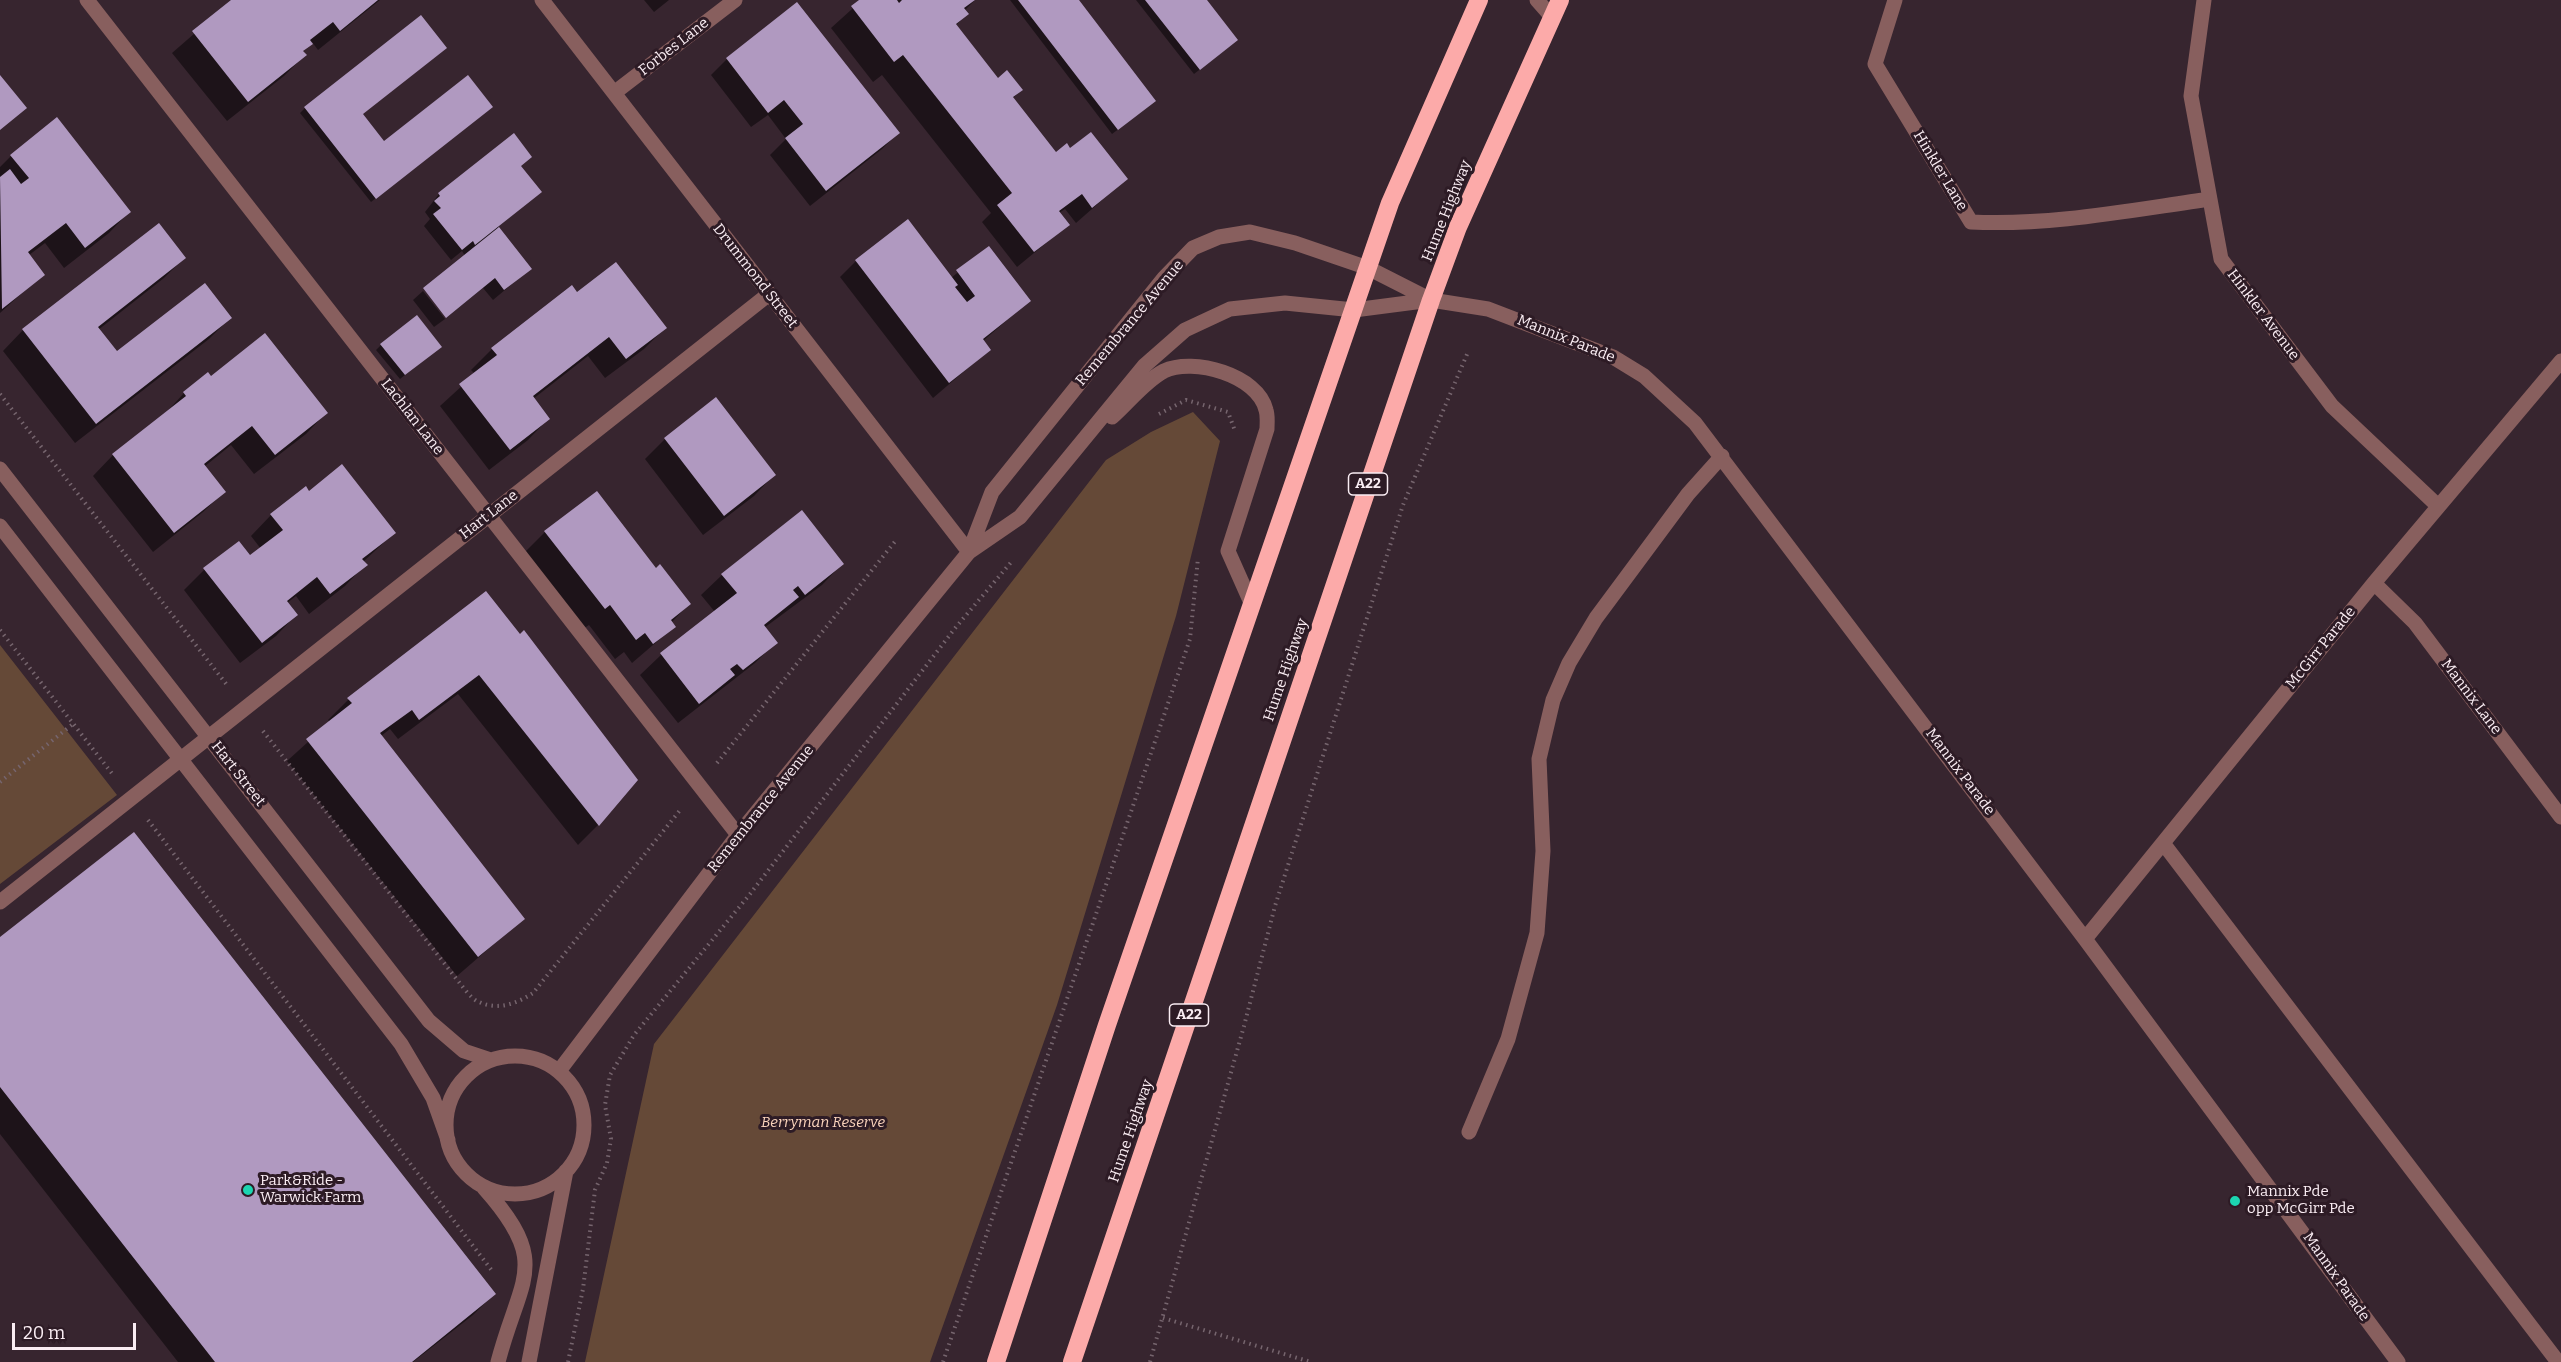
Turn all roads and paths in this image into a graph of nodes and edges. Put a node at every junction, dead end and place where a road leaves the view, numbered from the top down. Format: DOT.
graph roads {
  1 [pos="87,0"];
  2 [pos="542,0"];
  3 [pos="735,0"];
  4 [pos="1479,0"];
  5 [pos="1537,0"];
  6 [pos="1560,0"];
  7 [pos="1895,0"];
  8 [pos="2204,0"];
  9 [pos="1552,17"];
  10 [pos="614,93"];
  11 [pos="2210,199"];
  12 [pos="1368,268"];
  13 [pos="769,294"];
  14 [pos="1431,300"];
  15 [pos="1354,310"];
  16 [pos="1468,352"];
  17 [pos="2561,361"];
  18 [pos="1157,416"];
  19 [pos="1237,439"];
  20 [pos="1076,449"];
  21 [pos="1722,456"];
  22 [pos="0,469"];
  23 [pos="2438,506"];
  24 [pos="489,516"];
  25 [pos="0,526"];
  26 [pos="897,539"];
  27 [pos="969,552"];
  28 [pos="1018,554"];
  29 [pos="1199,555"];
  30 [pos="2374,584"];
  31 [pos="1252,605"];
  32 [pos="0,630"];
  33 [pos="73,724"];
  34 [pos="210,737"];
  35 [pos="181,759"];
  36 [pos="0,782"];
  37 [pos="120,784"];
  38 [pos="699,786"];
  39 [pos="2561,817"];
  40 [pos="148,821"];
  41 [pos="738,835"];
  42 [pos="2163,843"];
  43 [pos="0,903"];
  44 [pos="2085,939"];
  45 [pos="462,986"];
  46 [pos="491,1060"];
  47 [pos="559,1071"];
  48 [pos="1469,1132"];
  49 [pos="448,1140"];
  50 [pos="566,1171"];
  51 [pos="482,1186"];
  52 [pos="498,1278"];
  53 [pos="1163,1318"];
  54 [pos="498,1362"];
  55 [pos="529,1362"];
  56 [pos="568,1362"];
  57 [pos="943,1362"];
  58 [pos="996,1362"];
  59 [pos="1072,1362"];
  60 [pos="1150,1362"];
  61 [pos="1311,1362"];
  62 [pos="2398,1362"];
  63 [pos="2558,1362"];
  1 -- 24 [label="street, Lachlan Lane"];
  2 -- 10 [label="street, Drummond Street"];
  3 -- 10 [label="street, Forbes Lane"];
  4 -- 12 [label="highway"];
  5 -- 9 [label="street"];
  6 -- 9 [label="highway, Hume Highway / A22"];
  7 -- 11 [label="street, Hinkler Lane"];
  8 -- 11 [label="street, Hinkler Avenue"];
  9 -- 14 [label="highway, Hume Highway / A22"];
  10 -- 13 [label="street, Drummond Street"];
  11 -- 23 [label="street, Hinkler Avenue"];
  12 -- 14 [label="street, Mannix Parade"];
  12 -- 15 [label="highway"];
  12 -- 27 [label="street, Remembrance Avenue"];
  13 -- 24 [label="street, Hart Lane"];
  13 -- 27 [label="street, Drummond Street"];
  14 -- 15 [label="street, Mannix Parade"];
  14 -- 21 [label="street, Mannix Parade"];
  14 -- 59 [label="highway, Hume Highway / A22"];
  15 -- 20 [label="street, Remembrance Avenue"];
  15 -- 31 [label="highway"];
  16 -- 53 [label="path"];
  17 -- 23 [label="street, McGirr Parade"];
  18 -- 19 [label="path"];
  20 -- 27 [label="street, Remembrance Avenue"];
  20 -- 31 [label="street, Remembrance Avenue"];
  21 -- 44 [label="street, Mannix Parade"];
  21 -- 48 [label="street"];
  22 -- 34 [label="street, Hart Street"];
  23 -- 30 [label="street, McGirr Parade"];
  24 -- 34 [label="street, Hart Lane"];
  24 -- 38 [label="street, Lachlan Lane"];
  25 -- 35 [label="street"];
  26 -- 38 [label="path"];
  27 -- 41 [label="street, Remembrance Avenue"];
  28 -- 56 [label="path"];
  29 -- 57 [label="path"];
  30 -- 39 [label="street, Mannix Lane"];
  30 -- 42 [label="street, McGirr Parade"];
  31 -- 58 [label="highway"];
  32 -- 33 [label="path"];
  33 -- 36 [label="path"];
  33 -- 37 [label="path"];
  34 -- 35 [label="street, Hart Lane"];
  34 -- 46 [label="street, Hart Street"];
  35 -- 43 [label="street, Hart Lane"];
  35 -- 49 [label="street"];
  38 -- 41 [label="street, Lachlan Lane"];
  38 -- 45 [label="path"];
  40 -- 52 [label="path"];
  41 -- 47 [label="street, Remembrance Avenue"];
  42 -- 44 [label="street, McGirr Parade"];
  42 -- 63 [label="street"];
  44 -- 62 [label="street, Mannix Parade"];
  46 -- 47 [label="street"];
  46 -- 49 [label="street"];
  47 -- 50 [label="street"];
  49 -- 51 [label="street"];
  50 -- 51 [label="street"];
  50 -- 55 [label="street"];
  51 -- 54 [label="street"];
  53 -- 60 [label="path"];
  53 -- 61 [label="path"];
}
